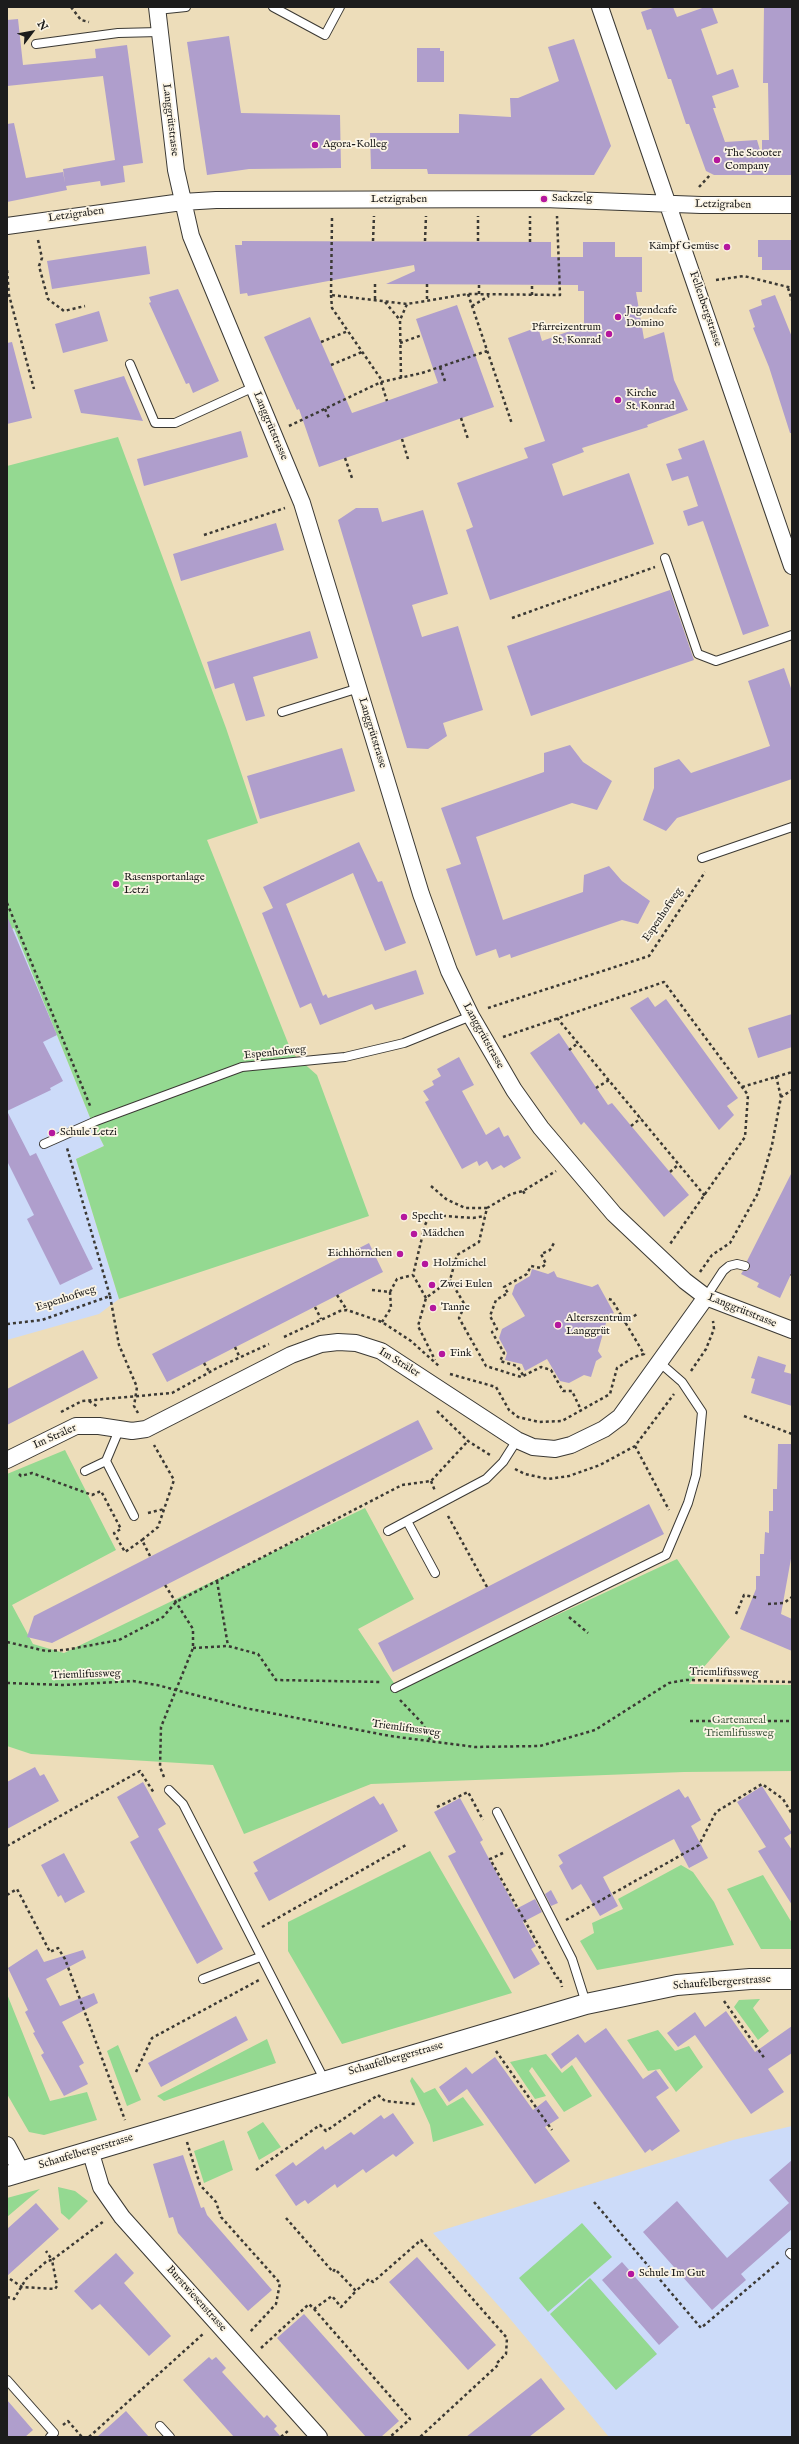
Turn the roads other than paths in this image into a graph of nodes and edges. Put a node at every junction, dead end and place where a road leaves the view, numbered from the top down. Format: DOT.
graph roads {
  1 [pos="186,7"];
  2 [pos="272,7"];
  3 [pos="340,7"];
  4 [pos="600,7"];
  5 [pos="157,9"];
  6 [pos="159,32"];
  7 [pos="36,44"];
  8 [pos="182,202"];
  9 [pos="669,203"];
  10 [pos="792,205"];
  11 [pos="7,226"];
  12 [pos="130,364"];
  13 [pos="254,387"];
  14 [pos="666,561"];
  15 [pos="792,566"];
  16 [pos="792,635"];
  17 [pos="359,688"];
  18 [pos="282,712"];
  19 [pos="792,827"];
  20 [pos="702,858"];
  21 [pos="476,1013"];
  22 [pos="44,1144"];
  23 [pos="745,1266"];
  24 [pos="706,1297"];
  25 [pos="792,1330"];
  26 [pos="659,1362"];
  27 [pos="119,1430"];
  28 [pos="517,1440"];
  29 [pos="7,1460"];
  30 [pos="106,1461"];
  31 [pos="85,1471"];
  32 [pos="134,1516"];
  33 [pos="407,1521"];
  34 [pos="388,1531"];
  35 [pos="435,1573"];
  36 [pos="395,1688"];
  37 [pos="168,1790"];
  38 [pos="497,1812"];
  39 [pos="260,1958"];
  40 [pos="203,1979"];
  41 [pos="792,1979"];
  42 [pos="586,2004"];
  43 [pos="325,2081"];
  44 [pos="7,2145"];
  45 [pos="90,2150"];
  46 [pos="14,2174"];
  47 [pos="7,2380"];
  48 [pos="160,2426"];
  49 [pos="50,2437"];
  50 [pos="170,2437"];
  51 [pos="319,2437"];
  1 -- 5 [label="lane"];
  2 -- 3 [label="lane"];
  4 -- 9 [label="street, Fellenbergstrasse"];
  5 -- 6 [label="street, Langgrütstrasse"];
  6 -- 7 [label="lane"];
  6 -- 8 [label="street, Langgrütstrasse"];
  8 -- 9 [label="street, Letzigraben"];
  8 -- 11 [label="street, Letzigraben"];
  8 -- 13 [label="street, Langgrütstrasse"];
  9 -- 10 [label="street, Letzigraben"];
  9 -- 15 [label="street, Fellenbergstrasse"];
  12 -- 13 [label="lane"];
  13 -- 17 [label="street, Langgrütstrasse"];
  14 -- 16 [label="lane"];
  17 -- 18 [label="lane"];
  17 -- 21 [label="street, Langgrütstrasse"];
  19 -- 20 [label="lane"];
  21 -- 22 [label="lane, Espenhofweg"];
  21 -- 24 [label="street, Langgrütstrasse"];
  23 -- 24 [label="lane"];
  24 -- 25 [label="street, Langgrütstrasse"];
  24 -- 26 [label="street, Im Sträler"];
  26 -- 28 [label="street, Im Sträler"];
  26 -- 36 [label="lane"];
  27 -- 28 [label="street, Im Sträler"];
  27 -- 29 [label="street, Im Sträler"];
  27 -- 30 [label="lane"];
  28 -- 33 [label="lane"];
  30 -- 31 [label="lane"];
  30 -- 32 [label="lane"];
  33 -- 34 [label="lane"];
  33 -- 35 [label="lane"];
  37 -- 39 [label="lane"];
  38 -- 42 [label="lane"];
  39 -- 40 [label="lane"];
  39 -- 43 [label="lane"];
  41 -- 42 [label="street, Schaufelbergerstrasse"];
  42 -- 43 [label="street, Schaufelbergerstrasse"];
  43 -- 45 [label="street, Schaufelbergerstrasse"];
  44 -- 46 [label="street"];
  45 -- 46 [label="street, Schaufelbergerstrasse"];
  45 -- 51 [label="street, Burstwiesenstrasse"];
  47 -- 49 [label="lane"];
  48 -- 50 [label="lane"];
}
